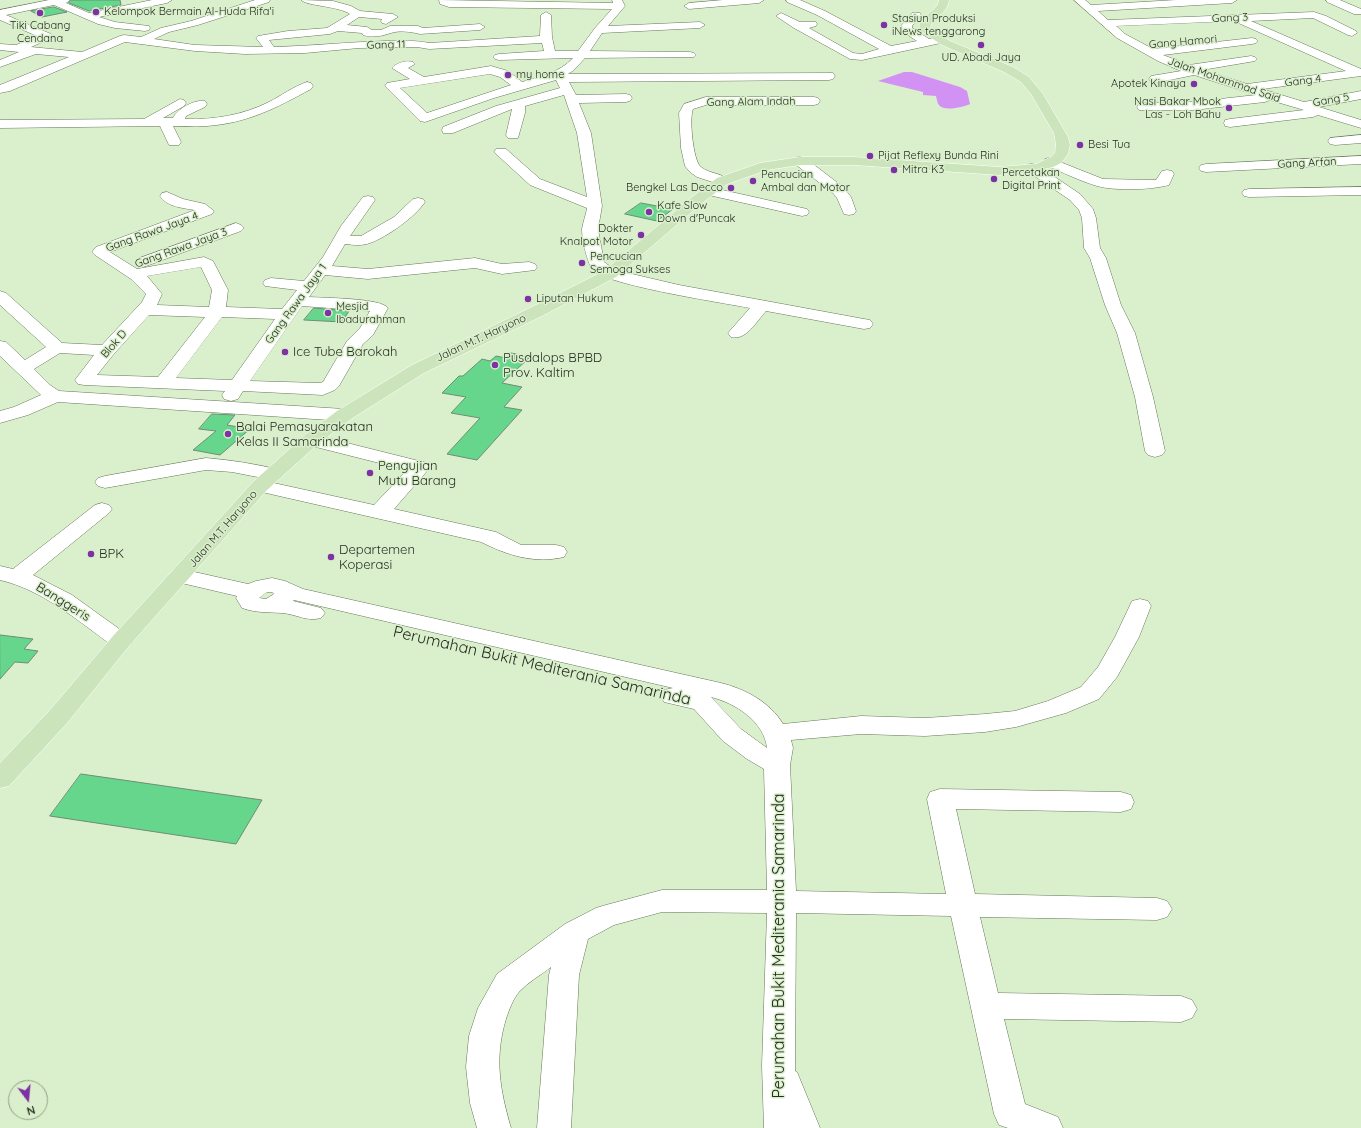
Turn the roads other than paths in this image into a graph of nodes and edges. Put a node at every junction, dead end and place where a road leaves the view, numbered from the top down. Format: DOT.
graph roads {
  1 [pos="167,0"];
  2 [pos="265,0"];
  3 [pos="306,0"];
  4 [pos="444,0"];
  5 [pos="760,0"];
  6 [pos="791,0"];
  7 [pos="944,0"];
  8 [pos="1227,0"];
  9 [pos="1232,0"];
  10 [pos="1331,0"];
  11 [pos="60,1"];
  12 [pos="1198,1"];
  13 [pos="148,2"];
  14 [pos="618,3"];
  15 [pos="1084,4"];
  16 [pos="690,6"];
  17 [pos="1358,12"];
  18 [pos="0,13"];
  19 [pos="357,14"];
  20 [pos="916,15"];
  21 [pos="0,16"];
  22 [pos="88,16"];
  23 [pos="781,16"];
  24 [pos="1235,17"];
  25 [pos="1254,17"];
  26 [pos="175,18"];
  27 [pos="1195,19"];
  28 [pos="481,20"];
  29 [pos="386,21"];
  30 [pos="835,21"];
  31 [pos="543,22"];
  32 [pos="1105,23"];
  33 [pos="700,25"];
  34 [pos="798,26"];
  35 [pos="143,28"];
  36 [pos="1208,28"];
  37 [pos="333,29"];
  38 [pos="599,30"];
  39 [pos="1356,33"];
  40 [pos="196,34"];
  41 [pos="124,38"];
  42 [pos="1228,38"];
  43 [pos="547,39"];
  44 [pos="147,41"];
  45 [pos="934,41"];
  46 [pos="1252,41"];
  47 [pos="477,43"];
  48 [pos="1354,45"];
  49 [pos="433,46"];
  50 [pos="1138,46"];
  51 [pos="0,47"];
  52 [pos="17,48"];
  53 [pos="305,50"];
  54 [pos="889,50"];
  55 [pos="34,51"];
  56 [pos="271,51"];
  57 [pos="1150,52"];
  58 [pos="550,54"];
  59 [pos="580,55"];
  60 [pos="690,55"];
  61 [pos="84,56"];
  62 [pos="450,57"];
  63 [pos="1251,59"];
  64 [pos="0,64"];
  65 [pos="409,64"];
  66 [pos="1191,71"];
  67 [pos="1361,73"];
  68 [pos="460,74"];
  69 [pos="829,76"];
  70 [pos="561,77"];
  71 [pos="716,77"];
  72 [pos="1155,79"];
  73 [pos="422,80"];
  74 [pos="307,86"];
  75 [pos="520,86"];
  76 [pos="1245,88"];
  77 [pos="0,89"];
  78 [pos="436,89"];
  79 [pos="570,94"];
  80 [pos="490,95"];
  81 [pos="1361,95"];
  82 [pos="1272,97"];
  83 [pos="447,98"];
  84 [pos="626,98"];
  85 [pos="720,100"];
  86 [pos="814,101"];
  87 [pos="180,103"];
  88 [pos="518,103"];
  89 [pos="201,104"];
  90 [pos="1301,106"];
  91 [pos="457,107"];
  92 [pos="1143,107"];
  93 [pos="1320,112"];
  94 [pos="18,113"];
  95 [pos="171,122"];
  96 [pos="146,123"];
  97 [pos="1230,123"];
  98 [pos="0,124"];
  99 [pos="1361,124"];
  100 [pos="448,130"];
  101 [pos="513,135"];
  102 [pos="1361,139"];
  103 [pos="1336,141"];
  104 [pos="174,142"];
  105 [pos="501,152"];
  106 [pos="1361,160"];
  107 [pos="800,161"];
  108 [pos="1042,166"];
  109 [pos="1206,168"];
  110 [pos="1167,174"];
  111 [pos="716,186"];
  112 [pos="1361,191"];
  113 [pos="1249,194"];
  114 [pos="167,196"];
  115 [pos="368,200"];
  116 [pos="418,202"];
  117 [pos="595,206"];
  118 [pos="849,211"];
  119 [pos="802,212"];
  120 [pos="236,228"];
  121 [pos="340,239"];
  122 [pos="529,267"];
  123 [pos="321,270"];
  124 [pos="129,271"];
  125 [pos="610,274"];
  126 [pos="271,283"];
  127 [pos="308,286"];
  128 [pos="0,296"];
  129 [pos="761,306"];
  130 [pos="292,307"];
  131 [pos="144,310"];
  132 [pos="216,312"];
  133 [pos="864,324"];
  134 [pos="737,333"];
  135 [pos="0,346"];
  136 [pos="57,348"];
  137 [pos="107,351"];
  138 [pos="24,368"];
  139 [pos="164,383"];
  140 [pos="238,385"];
  141 [pos="55,396"];
  142 [pos="222,407"];
  143 [pos="344,415"];
  144 [pos="0,417"];
  145 [pos="311,440"];
  146 [pos="1155,451"];
  147 [pos="267,480"];
  148 [pos="105,482"];
  149 [pos="102,509"];
  150 [pos="377,511"];
  151 [pos="556,552"];
  152 [pos="9,575"];
  153 [pos="181,576"];
  154 [pos="1140,606"];
  155 [pos="121,641"];
  156 [pos="708,696"];
  157 [pos="776,733"];
  158 [pos="777,764"];
  159 [pos="0,778"];
  160 [pos="1121,802"];
  161 [pos="782,903"];
  162 [pos="962,905"];
  163 [pos="1157,909"];
  164 [pos="574,932"];
  165 [pos="985,1006"];
  166 [pos="1181,1009"];
  167 [pos="778,1066"];
  168 [pos="494,1128"];
  169 [pos="554,1128"];
  170 [pos="781,1128"];
  171 [pos="803,1128"];
  172 [pos="1046,1128"];
  1 -- 13 [label="street"];
  2 -- 44 [label="street"];
  3 -- 19 [label="street"];
  4 -- 28 [label="street"];
  5 -- 16 [label="street"];
  6 -- 30 [label="street"];
  7 -- 45 [label="main road"];
  8 -- 9 [label="street"];
  8 -- 12 [label="street"];
  8 -- 25 [label="street"];
  10 -- 17 [label="street"];
  11 -- 18 [label="street"];
  11 -- 22 [label="street"];
  12 -- 15 [label="street"];
  13 -- 22 [label="street"];
  14 -- 28 [label="street"];
  14 -- 38 [label="street"];
  15 -- 32 [label="street, Jalan Mohammad Said"];
  19 -- 29 [label="street"];
  19 -- 37 [label="street"];
  20 -- 45 [label="street"];
  21 -- 52 [label="street"];
  22 -- 35 [label="street"];
  23 -- 34 [label="street"];
  24 -- 25 [label="street, Gang 3"];
  24 -- 27 [label="street, Gang 3"];
  24 -- 67 [label="street"];
  25 -- 39 [label="street, Gang 3"];
  26 -- 35 [label="street"];
  27 -- 32 [label="street, Gang 3"];
  27 -- 36 [label="street"];
  28 -- 37 [label="street"];
  28 -- 47 [label="street"];
  30 -- 34 [label="street"];
  30 -- 54 [label="street"];
  31 -- 43 [label="street"];
  32 -- 50 [label="street, Jalan Mohammad Said"];
  33 -- 38 [label="street"];
  34 -- 54 [label="street"];
  35 -- 41 [label="street"];
  37 -- 53 [label="street"];
  37 -- 56 [label="street"];
  38 -- 59 [label="street"];
  39 -- 48 [label="street"];
  40 -- 44 [label="street"];
  41 -- 44 [label="street"];
  41 -- 61 [label="street"];
  42 -- 50 [label="street, Gang Hamori"];
  43 -- 47 [label="street, Gang 11"];
  43 -- 58 [label="street"];
  44 -- 56 [label="street, Gang 11"];
  45 -- 54 [label="street"];
  45 -- 108 [label="main road"];
  46 -- 57 [label="street"];
  47 -- 49 [label="street, Gang 11"];
  47 -- 58 [label="street"];
  49 -- 53 [label="street, Gang 11"];
  49 -- 62 [label="street"];
  50 -- 57 [label="street, Jalan Mohammad Said"];
  51 -- 52 [label="street"];
  52 -- 55 [label="street"];
  53 -- 56 [label="street, Gang 11"];
  55 -- 61 [label="street"];
  55 -- 64 [label="street"];
  57 -- 66 [label="street, Jalan Mohammad Said"];
  58 -- 59 [label="street"];
  59 -- 60 [label="street"];
  59 -- 70 [label="street"];
  61 -- 77 [label="street"];
  63 -- 66 [label="street"];
  65 -- 73 [label="street"];
  66 -- 72 [label="street"];
  66 -- 76 [label="street, Jalan Mohammad Said"];
  67 -- 76 [label="street, Gang 4"];
  68 -- 73 [label="street"];
  68 -- 75 [label="street"];
  68 -- 80 [label="street"];
  69 -- 71 [label="street"];
  70 -- 71 [label="street"];
  70 -- 75 [label="street"];
  70 -- 79 [label="street"];
  71 -- 85 [label="street"];
  73 -- 78 [label="street"];
  73 -- 91 [label="street"];
  74 -- 95 [label="street"];
  75 -- 80 [label="street"];
  76 -- 82 [label="street, Jalan Mohammad Said"];
  79 -- 84 [label="street"];
  79 -- 88 [label="street"];
  79 -- 117 [label="street"];
  80 -- 91 [label="street"];
  81 -- 90 [label="street, Gang 5"];
  82 -- 90 [label="street, Jalan Mohammad Said"];
  82 -- 92 [label="street"];
  83 -- 91 [label="street"];
  85 -- 86 [label="street, Gang Alam Indah"];
  85 -- 111 [label="street, Gang Alam Indah"];
  87 -- 96 [label="street"];
  88 -- 100 [label="street"];
  88 -- 101 [label="street"];
  89 -- 95 [label="street"];
  90 -- 93 [label="street, Jalan Mohammad Said"];
  93 -- 97 [label="street"];
  93 -- 99 [label="street, Jalan Mohammad Said"];
  94 -- 98 [label="street"];
  95 -- 96 [label="street"];
  95 -- 104 [label="street"];
  96 -- 98 [label="street"];
  102 -- 103 [label="street"];
  105 -- 117 [label="street"];
  106 -- 109 [label="street, Gang Arfan"];
  107 -- 108 [label="main road, Jalan M.T. Haryono"];
  107 -- 111 [label="main road, Jalan M.T. Haryono"];
  107 -- 118 [label="street"];
  108 -- 110 [label="street"];
  108 -- 146 [label="street"];
  111 -- 119 [label="street"];
  111 -- 125 [label="main road, Jalan M.T. Haryono"];
  112 -- 113 [label="street"];
  114 -- 124 [label="street, Gang Rawa Jaya 4"];
  115 -- 121 [label="street, Gang Rawa Jaya 1"];
  116 -- 121 [label="street"];
  117 -- 125 [label="street"];
  120 -- 124 [label="street, Gang Rawa Jaya 3"];
  121 -- 123 [label="street, Gang Rawa Jaya 1"];
  122 -- 123 [label="street"];
  123 -- 127 [label="street, Gang Rawa Jaya 1"];
  124 -- 131 [label="street, Blok D"];
  124 -- 132 [label="street"];
  125 -- 129 [label="street"];
  125 -- 143 [label="main road, Jalan M.T. Haryono"];
  126 -- 127 [label="street"];
  127 -- 130 [label="street, Gang Rawa Jaya 1"];
  128 -- 136 [label="street"];
  129 -- 133 [label="street"];
  129 -- 134 [label="street"];
  130 -- 132 [label="street"];
  130 -- 140 [label="street, Gang Rawa Jaya 1"];
  130 -- 140 [label="street"];
  131 -- 132 [label="street"];
  131 -- 137 [label="street, Blok D"];
  132 -- 139 [label="street"];
  135 -- 138 [label="street"];
  136 -- 137 [label="street"];
  136 -- 138 [label="street"];
  137 -- 139 [label="street, Blok D"];
  138 -- 141 [label="street"];
  139 -- 140 [label="street"];
  140 -- 142 [label="street, Gang Rawa Jaya 1"];
  141 -- 142 [label="street"];
  141 -- 144 [label="street"];
  142 -- 143 [label="street"];
  143 -- 145 [label="main road, Jalan M.T. Haryono"];
  145 -- 147 [label="main road, Jalan M.T. Haryono"];
  145 -- 150 [label="street"];
  147 -- 148 [label="street"];
  147 -- 150 [label="street"];
  147 -- 153 [label="main road, Jalan M.T. Haryono"];
  149 -- 152 [label="street"];
  150 -- 151 [label="street"];
  152 -- 155 [label="street, Banggeris"];
  153 -- 155 [label="main road, Jalan M.T. Haryono"];
  153 -- 156 [label="street, Perumahan Bukit Mediterania Samarinda"];
  154 -- 157 [label="street"];
  155 -- 159 [label="main road, Jalan M.T. Haryono"];
  156 -- 157 [label="street"];
  156 -- 158 [label="street, Perumahan Bukit Mediterania Samarinda"];
  157 -- 158 [label="street"];
  158 -- 161 [label="street, Perumahan Bukit Mediterania Samarinda"];
  160 -- 162 [label="street"];
  161 -- 162 [label="street"];
  161 -- 164 [label="street"];
  161 -- 167 [label="street, Perumahan Bukit Mediterania Samarinda"];
  162 -- 163 [label="street"];
  162 -- 165 [label="street"];
  164 -- 168 [label="street"];
  164 -- 169 [label="street"];
  165 -- 166 [label="street"];
  165 -- 172 [label="street"];
  167 -- 170 [label="street, Perumahan Bukit Mediterania Samarinda"];
  167 -- 171 [label="street"];
}
